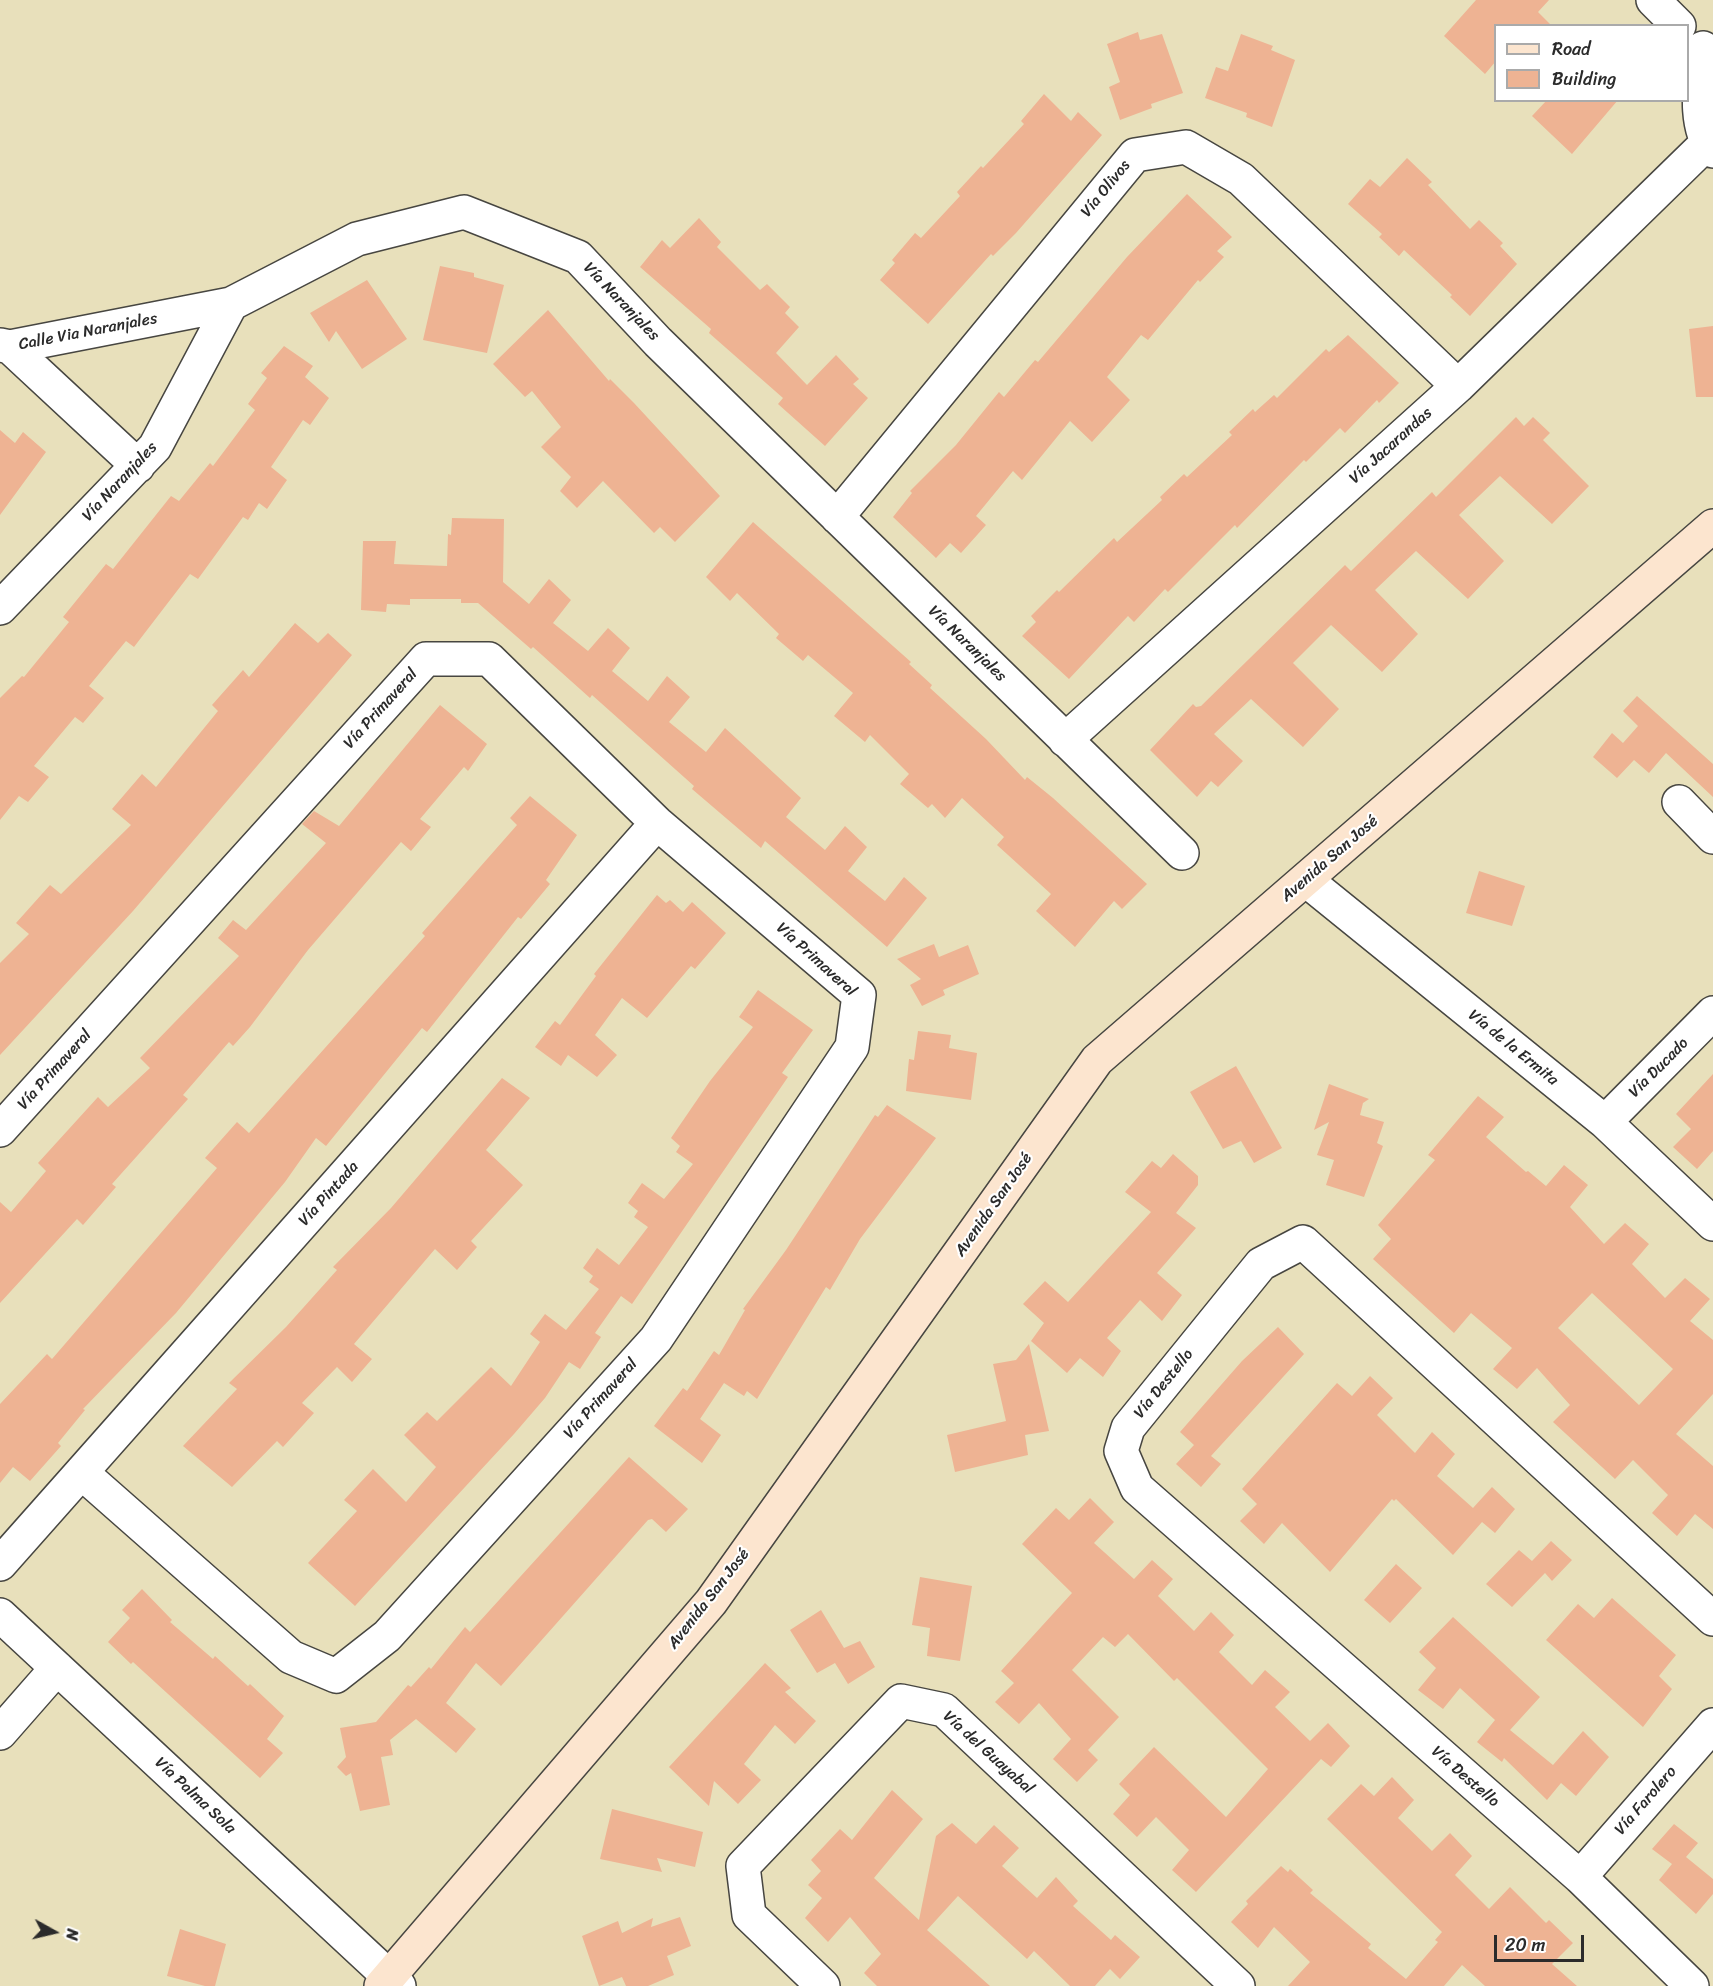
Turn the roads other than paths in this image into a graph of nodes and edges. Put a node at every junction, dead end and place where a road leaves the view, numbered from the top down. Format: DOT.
graph roads {
  1 [pos="1653,0"];
  2 [pos="1677,24"];
  3 [pos="1701,46"];
  4 [pos="1710,147"];
  5 [pos="231,304"];
  6 [pos="5,346"];
  7 [pos="1458,386"];
  8 [pos="138,466"];
  9 [pos="837,517"];
  10 [pos="1713,526"];
  11 [pos="0,608"];
  12 [pos="1065,740"];
  13 [pos="1679,802"];
  14 [pos="657,823"];
  15 [pos="1713,837"];
  16 [pos="1182,853"];
  17 [pos="1306,880"];
  18 [pos="1713,1013"];
  19 [pos="1605,1122"];
  20 [pos="0,1130"];
  21 [pos="1713,1224"];
  22 [pos="82,1473"];
  23 [pos="0,1564"];
  24 [pos="0,1615"];
  25 [pos="1713,1619"];
  26 [pos="57,1668"];
  27 [pos="1713,1725"];
  28 [pos="0,1733"];
  29 [pos="1580,1877"];
  30 [pos="390,1983"];
  31 [pos="823,1986"];
  32 [pos="1238,1986"];
  33 [pos="1692,1986"];
  1 -- 2 [label="street"];
  3 -- 4 [label="street"];
  4 -- 7 [label="street, Vía Jacarandas"];
  5 -- 6 [label="street, Calle Via Naranjales"];
  5 -- 8 [label="street, Vía Naranjales"];
  5 -- 9 [label="street, Vía Naranjales"];
  6 -- 8 [label="street, Calle Via Naranjales"];
  7 -- 9 [label="street, Vía Olivos"];
  7 -- 12 [label="street, Vía Jacarandas"];
  8 -- 11 [label="street, Vía Naranjales"];
  9 -- 12 [label="street, Vía Naranjales"];
  10 -- 17 [label="street, Avenida San José"];
  12 -- 16 [label="street, Vía Naranjales"];
  13 -- 15 [label="street"];
  14 -- 20 [label="street, Vía Primaveral"];
  14 -- 22 [label="street, Vía Pintada"];
  14 -- 22 [label="street, Vía Primaveral"];
  17 -- 19 [label="street, Vía de la Ermita"];
  17 -- 30 [label="street, Avenida San José"];
  18 -- 19 [label="street, Vía Ducado"];
  19 -- 21 [label="street, Vía de la Ermita"];
  22 -- 23 [label="street, Vía Pintada"];
  24 -- 26 [label="street, Vía Palma Sola"];
  25 -- 29 [label="street, Vía Destello"];
  26 -- 28 [label="street"];
  26 -- 30 [label="street, Vía Palma Sola"];
  27 -- 29 [label="street, Vía Farolero"];
  29 -- 33 [label="street, Vía Destello"];
  31 -- 32 [label="street, Vía del Guayabal"];
}
